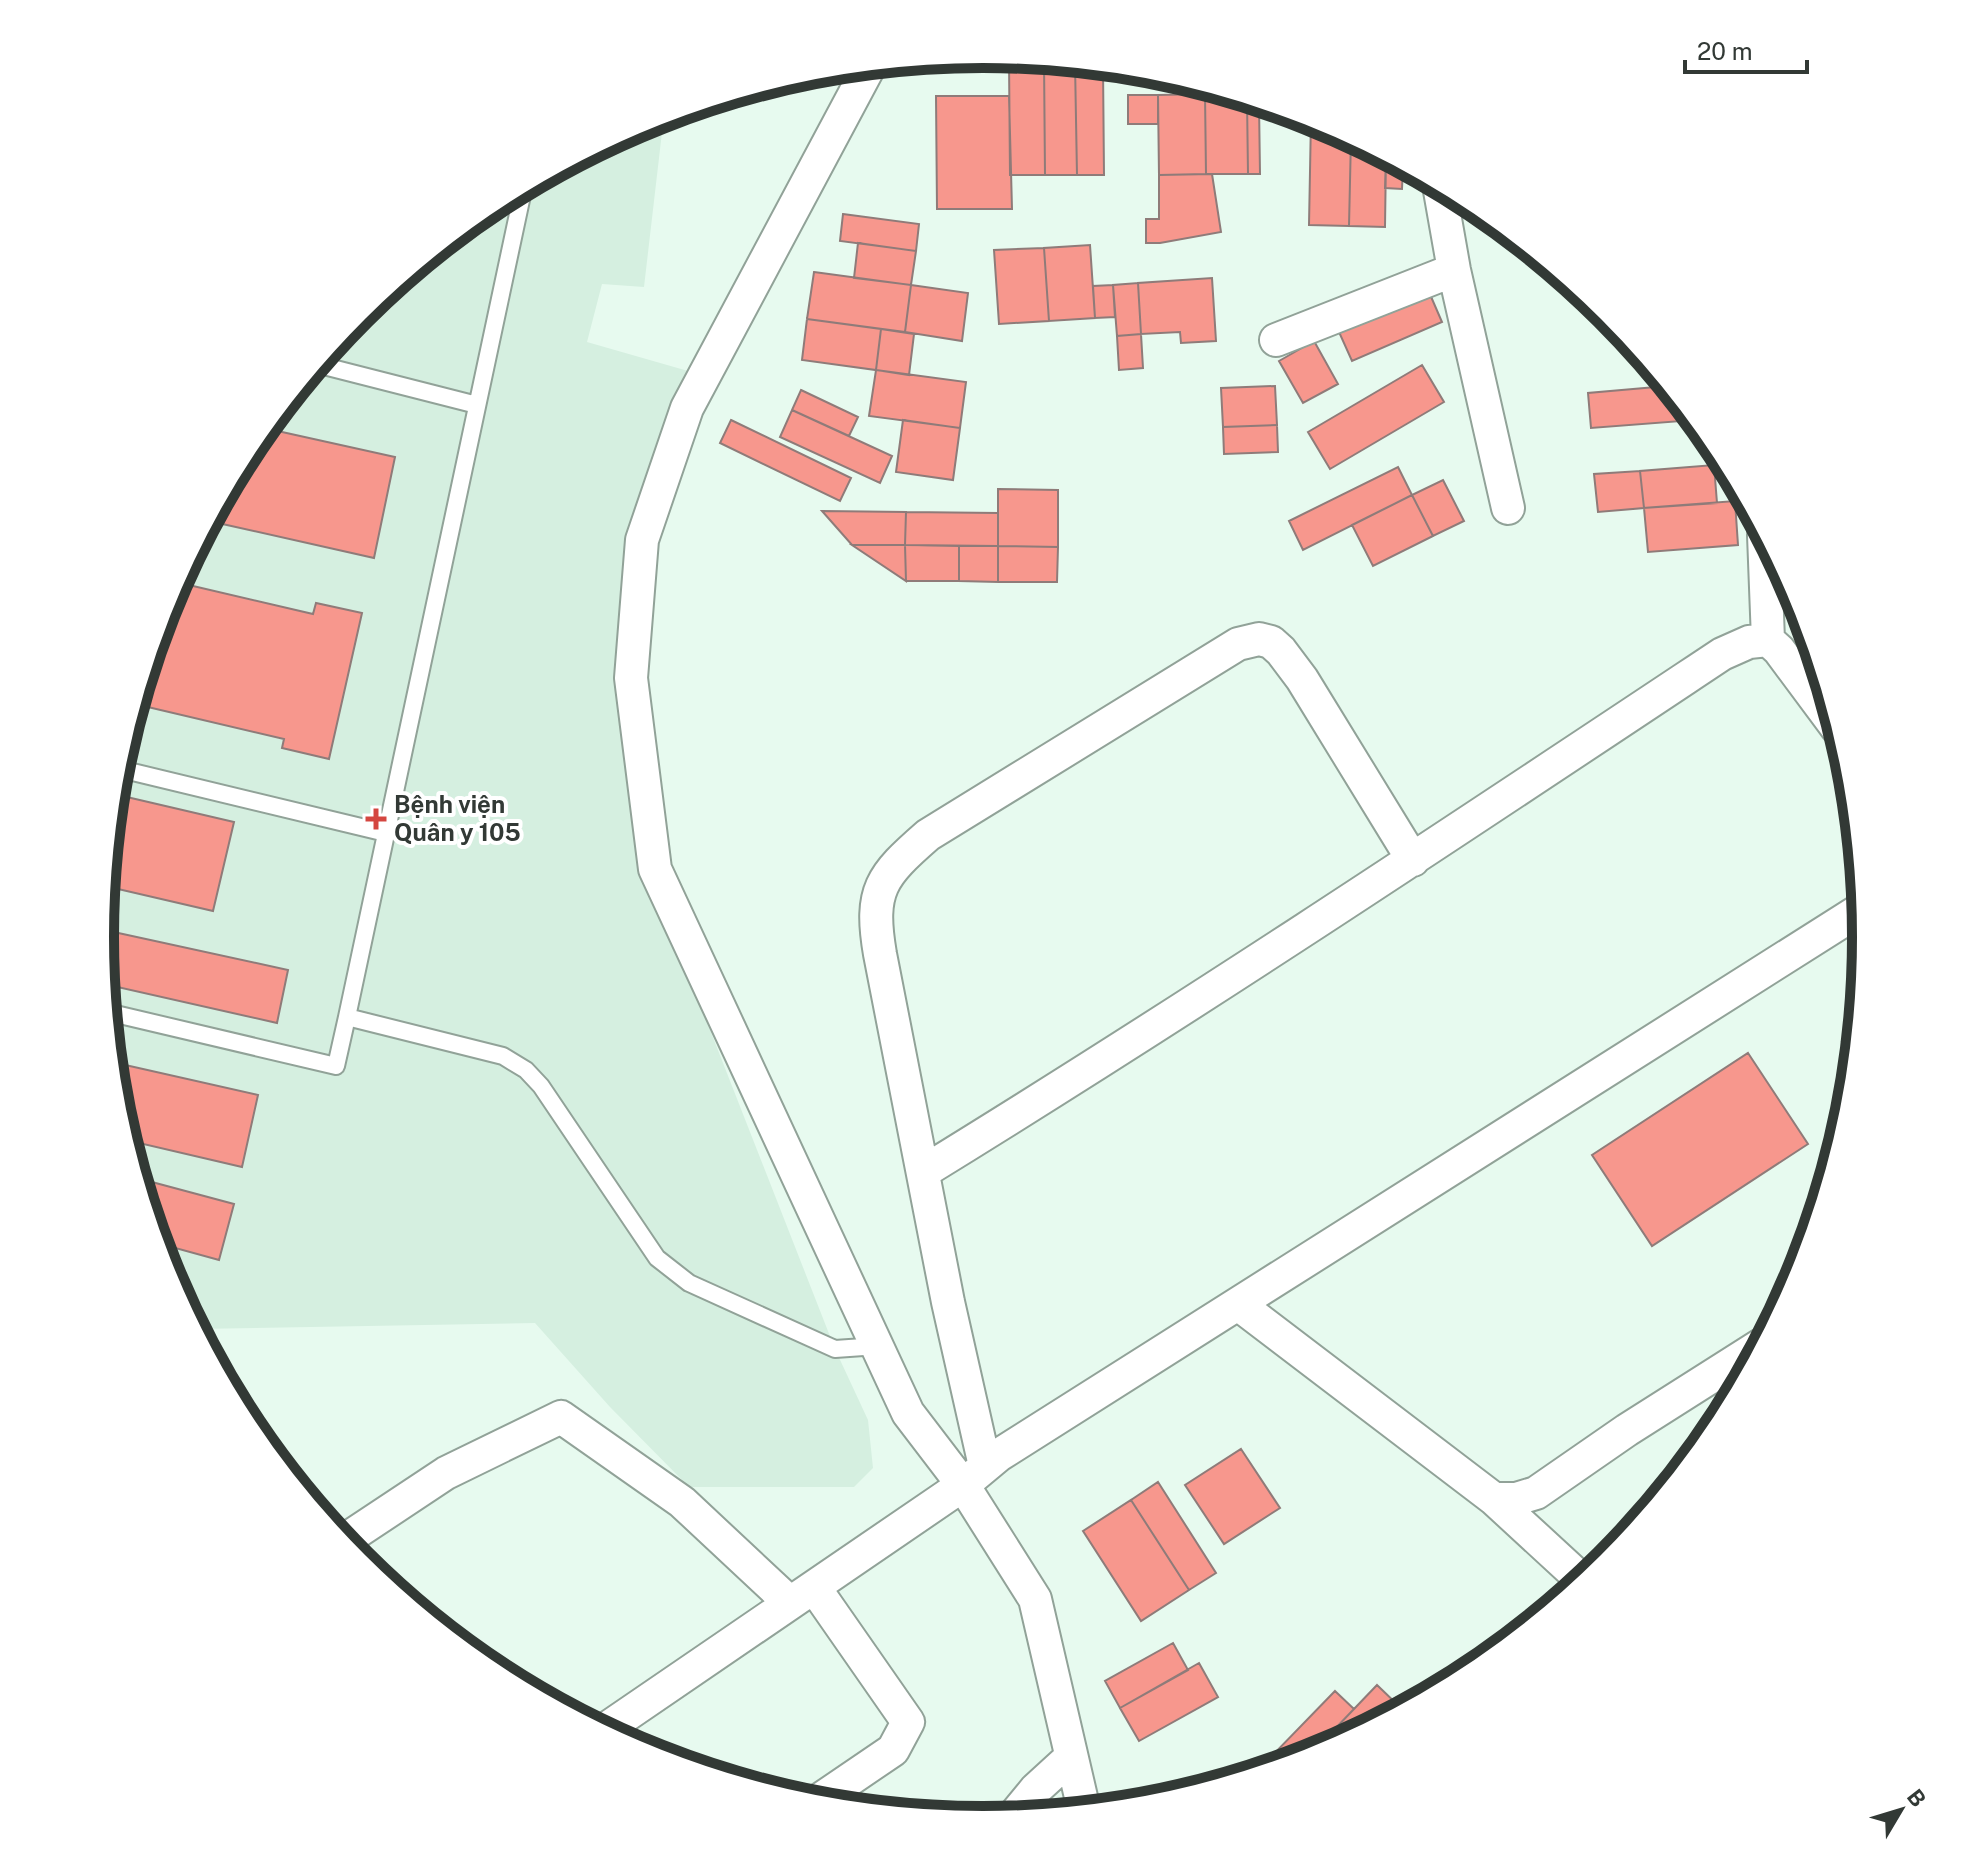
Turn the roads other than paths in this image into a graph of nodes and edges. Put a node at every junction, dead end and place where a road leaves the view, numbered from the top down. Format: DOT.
graph roads {
  1 [pos="864,76"];
  2 [pos="1442,199"];
  3 [pos="521,201"];
  4 [pos="1454,270"];
  5 [pos="1276,340"];
  6 [pos="327,367"];
  7 [pos="477,405"];
  8 [pos="1508,508"];
  9 [pos="1765,560"];
  10 [pos="1768,640"];
  11 [pos="1820,705"];
  12 [pos="129,771"];
  13 [pos="386,833"];
  14 [pos="1413,860"];
  15 [pos="1851,915"];
  16 [pos="117,1014"];
  17 [pos="347,1017"];
  18 [pos="923,1172"];
  19 [pos="1238,1304"];
  20 [pos="878,1346"];
  21 [pos="1743,1356"];
  22 [pos="974,1475"];
  23 [pos="1494,1499"];
  24 [pos="353,1535"];
  25 [pos="1574,1573"];
  26 [pos="802,1595"];
  27 [pos="614,1723"];
  28 [pos="1071,1757"];
  29 [pos="831,1792"];
  30 [pos="1082,1800"];
  31 [pos="1023,1805"];
  1 -- 20 [label="street"];
  2 -- 4 [label="street"];
  3 -- 7 [label="lane"];
  4 -- 5 [label="street"];
  4 -- 8 [label="street"];
  6 -- 7 [label="lane"];
  7 -- 13 [label="lane"];
  9 -- 10 [label="street"];
  10 -- 11 [label="street"];
  10 -- 14 [label="street"];
  12 -- 13 [label="lane"];
  13 -- 17 [label="lane"];
  14 -- 18 [label="street"];
  14 -- 18 [label="street"];
  15 -- 19 [label="street"];
  16 -- 17 [label="lane"];
  17 -- 20 [label="lane"];
  18 -- 22 [label="street"];
  19 -- 22 [label="street"];
  19 -- 23 [label="street"];
  20 -- 22 [label="street"];
  21 -- 23 [label="street"];
  22 -- 26 [label="street"];
  22 -- 28 [label="street"];
  23 -- 25 [label="street"];
  24 -- 26 [label="street"];
  26 -- 27 [label="street"];
  26 -- 29 [label="street"];
  28 -- 30 [label="street"];
  28 -- 31 [label="street"];
}
